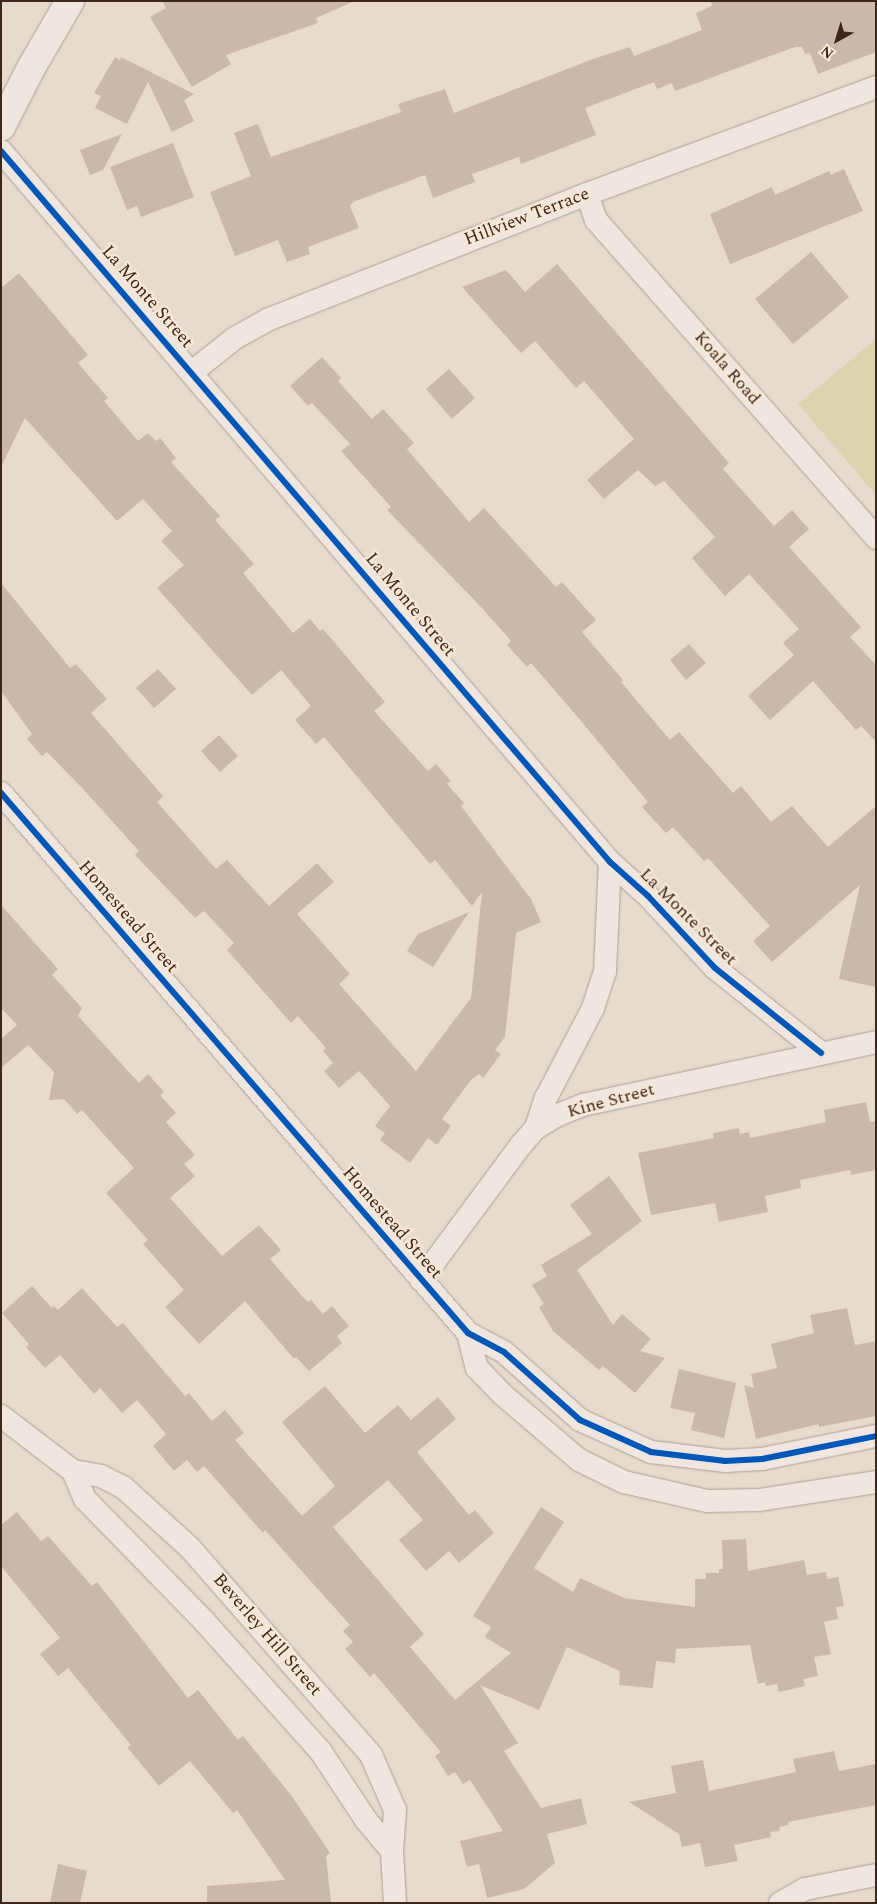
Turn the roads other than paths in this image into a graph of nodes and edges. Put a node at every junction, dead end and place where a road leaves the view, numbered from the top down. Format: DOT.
graph roads {
  1 [pos="70,1"];
  2 [pos="876,87"];
  3 [pos="1,127"];
  4 [pos="1,151"];
  5 [pos="587,194"];
  6 [pos="192,372"];
  7 [pos="876,538"];
  8 [pos="1,793"];
  9 [pos="610,862"];
  10 [pos="876,1042"];
  11 [pos="821,1053"];
  12 [pos="536,1128"];
  13 [pos="421,1280"];
  14 [pos="468,1332"];
  15 [pos="1,1416"];
  16 [pos="876,1436"];
  17 [pos="73,1471"];
  18 [pos="876,1482"];
  19 [pos="392,1850"];
  20 [pos="876,1875"];
  21 [pos="395,1903"];
  22 [pos="780,1903"];
  1 -- 3 [label="street"];
  2 -- 5 [label="street, Hillview Terrace"];
  4 -- 6 [label="street, La Monte Street"];
  5 -- 6 [label="street, Hillview Terrace"];
  5 -- 7 [label="street, Koala Road"];
  6 -- 9 [label="street, La Monte Street"];
  8 -- 13 [label="street, Homestead Street"];
  9 -- 11 [label="street, La Monte Street"];
  9 -- 12 [label="street, La Monte Street"];
  10 -- 11 [label="street, Kine Street"];
  11 -- 12 [label="street, Kine Street"];
  12 -- 13 [label="street, Kine Street"];
  13 -- 14 [label="street, Homestead Street"];
  14 -- 16 [label="street, Homestead Street"];
  14 -- 18 [label="street, Homestead Street"];
  15 -- 17 [label="street, Beverley Hill Street"];
  17 -- 19 [label="street, Beverley Hill Street"];
  17 -- 19 [label="street, Beverley Hill Street"];
  19 -- 21 [label="street, Beverley Hill Street"];
  20 -- 22 [label="street"];
}
